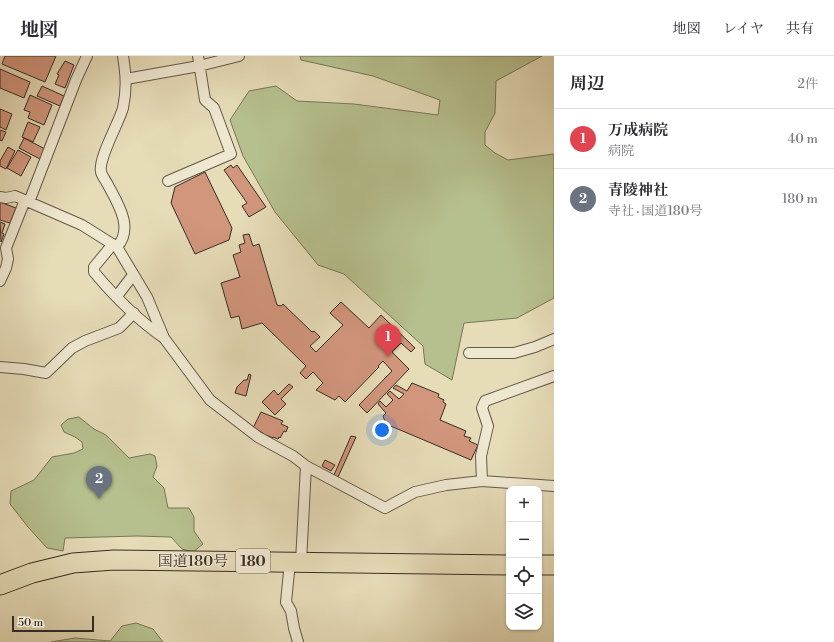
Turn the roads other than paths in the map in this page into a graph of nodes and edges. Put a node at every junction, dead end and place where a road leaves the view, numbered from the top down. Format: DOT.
graph roads {
  1 [pos="87,56"];
  2 [pos="123,56"];
  3 [pos="239,56"];
  4 [pos="198,61"];
  5 [pos="126,79"];
  6 [pos="168,181"];
  7 [pos="0,197"];
  8 [pos="27,201"];
  9 [pos="115,245"];
  10 [pos="134,275"];
  11 [pos="0,281"];
  12 [pos="117,296"];
  13 [pos="134,314"];
  14 [pos="164,338"];
  15 [pos="554,339"];
  16 [pos="470,353"];
  17 [pos="0,367"];
  18 [pos="554,376"];
  19 [pos="306,466"];
  20 [pos="482,481"];
  21 [pos="554,486"];
  22 [pos="295,562"];
  23 [pos="506,565"];
  24 [pos="542,565"];
  25 [pos="554,565"];
  26 [pos="0,585"];
  27 [pos="298,642"];
  1 -- 8 [label="street"];
  2 -- 5 [label="street"];
  3 -- 4 [label="street"];
  4 -- 5 [label="street"];
  4 -- 6 [label="street"];
  5 -- 9 [label="street"];
  7 -- 8 [label="street"];
  8 -- 9 [label="street"];
  8 -- 11 [label="street"];
  9 -- 10 [label="street"];
  9 -- 12 [label="street"];
  10 -- 12 [label="street"];
  10 -- 14 [label="street"];
  12 -- 13 [label="street"];
  13 -- 14 [label="street"];
  13 -- 17 [label="street"];
  14 -- 19 [label="street"];
  15 -- 16 [label="street"];
  18 -- 20 [label="street"];
  19 -- 20 [label="street"];
  19 -- 22 [label="street"];
  20 -- 21 [label="street"];
  22 -- 23 [label="highway, 国道180号 / 180"];
  22 -- 26 [label="highway, 国道180号 / 180"];
  22 -- 27 [label="street"];
  24 -- 25 [label="highway"];
}
